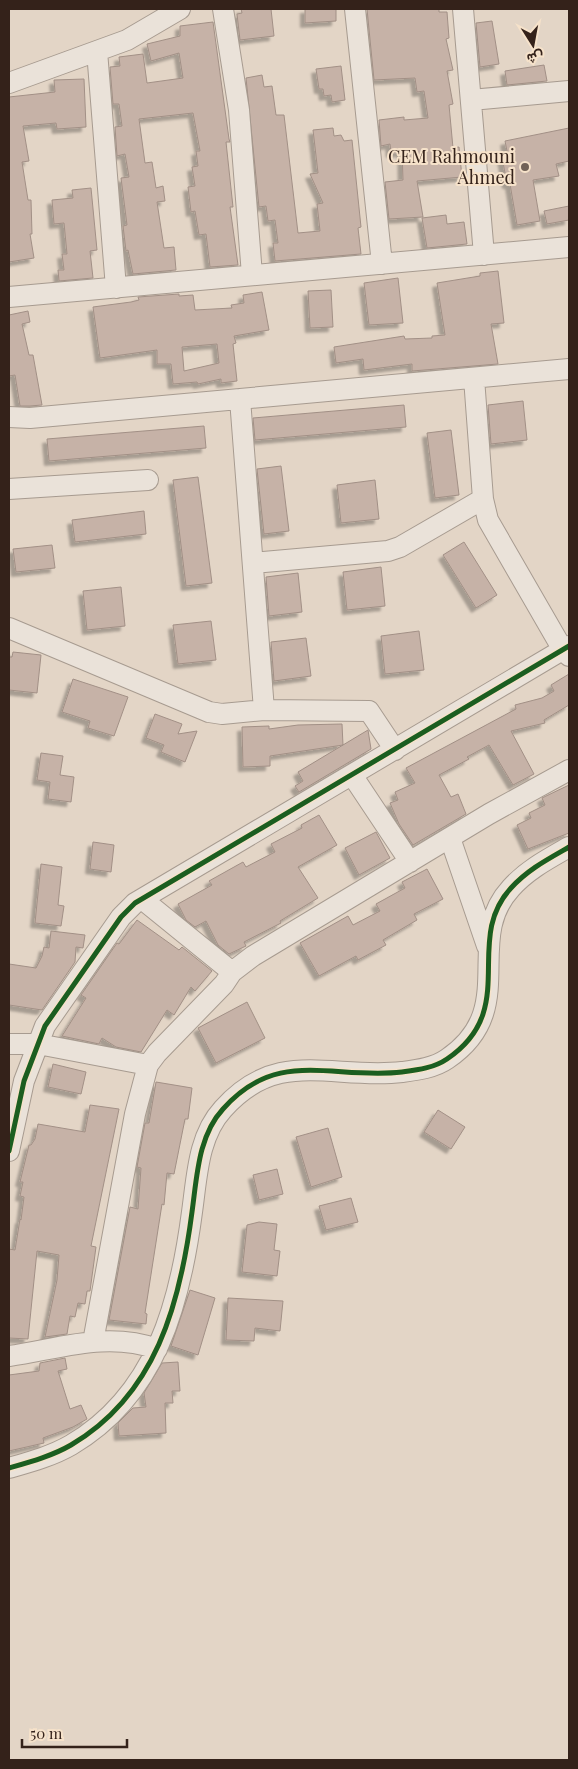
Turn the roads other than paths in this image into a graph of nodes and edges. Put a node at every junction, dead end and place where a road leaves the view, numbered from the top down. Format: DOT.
graph roads {
  1 [pos="180,9"];
  2 [pos="224,9"];
  3 [pos="354,9"];
  4 [pos="463,9"];
  5 [pos="97,51"];
  6 [pos="9,82"];
  7 [pos="569,91"];
  8 [pos="471,100"];
  9 [pos="569,247"];
  10 [pos="484,255"];
  11 [pos="382,264"];
  12 [pos="252,276"];
  13 [pos="116,288"];
  14 [pos="9,297"];
  15 [pos="569,369"];
  16 [pos="474,378"];
  17 [pos="240,399"];
  18 [pos="9,417"];
  19 [pos="148,480"];
  20 [pos="9,489"];
  21 [pos="484,499"];
  22 [pos="253,562"];
  23 [pos="9,628"];
  24 [pos="567,651"];
  25 [pos="264,710"];
  26 [pos="395,750"];
  27 [pos="569,770"];
  28 [pos="352,775"];
  29 [pos="450,838"];
  30 [pos="569,847"];
  31 [pos="410,862"];
  32 [pos="142,899"];
  33 [pos="487,946"];
  34 [pos="232,972"];
  35 [pos="9,1044"];
  36 [pos="38,1044"];
  37 [pos="148,1065"];
  38 [pos="9,1151"];
  39 [pos="92,1342"];
  40 [pos="156,1349"];
  41 [pos="9,1356"];
  42 [pos="9,1468"];
  1 -- 5 [label="street"];
  2 -- 12 [label="street"];
  3 -- 11 [label="street"];
  4 -- 8 [label="street"];
  5 -- 6 [label="street"];
  5 -- 13 [label="street"];
  7 -- 8 [label="street"];
  8 -- 10 [label="street"];
  9 -- 10 [label="street"];
  10 -- 11 [label="street"];
  11 -- 12 [label="street"];
  12 -- 13 [label="street"];
  13 -- 14 [label="street"];
  15 -- 16 [label="street"];
  16 -- 17 [label="street"];
  16 -- 21 [label="street"];
  17 -- 18 [label="street"];
  17 -- 22 [label="street"];
  19 -- 20 [label="street"];
  21 -- 22 [label="street"];
  21 -- 24 [label="street"];
  22 -- 25 [label="street"];
  23 -- 25 [label="street"];
  24 -- 26 [label="street"];
  25 -- 26 [label="street"];
  26 -- 28 [label="street"];
  27 -- 29 [label="street"];
  28 -- 31 [label="street"];
  28 -- 32 [label="street"];
  29 -- 31 [label="street"];
  29 -- 33 [label="street"];
  30 -- 33 [label="street"];
  31 -- 34 [label="street"];
  32 -- 34 [label="street"];
  32 -- 36 [label="street"];
  33 -- 40 [label="street"];
  34 -- 37 [label="street"];
  35 -- 36 [label="street"];
  36 -- 37 [label="street"];
  36 -- 38 [label="street"];
  37 -- 39 [label="street"];
  39 -- 40 [label="street"];
  39 -- 41 [label="street"];
  40 -- 42 [label="street"];
}
